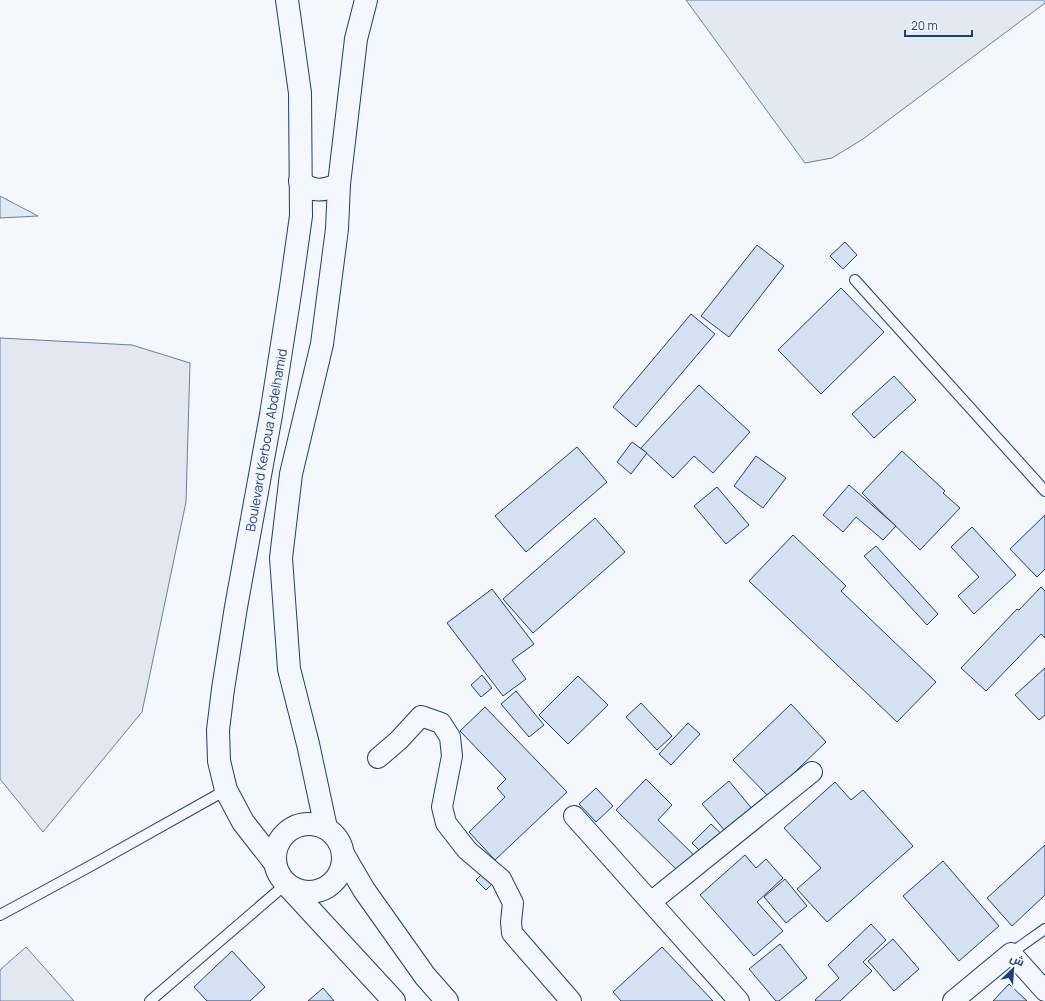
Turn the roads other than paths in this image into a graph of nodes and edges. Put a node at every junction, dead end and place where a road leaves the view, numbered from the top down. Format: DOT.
graph roads {
  1 [pos="287,0"];
  2 [pos="366,0"];
  3 [pos="300,181"];
  4 [pos="339,184"];
  5 [pos="855,280"];
  6 [pos="1045,491"];
  7 [pos="378,758"];
  8 [pos="812,772"];
  9 [pos="226,790"];
  10 [pos="574,816"];
  11 [pos="326,828"];
  12 [pos="343,854"];
  13 [pos="275,863"];
  14 [pos="286,884"];
  15 [pos="651,902"];
  16 [pos="2,911"];
  17 [pos="1045,929"];
  18 [pos="1011,953"];
  19 [pos="1045,991"];
  20 [pos="150,1001"];
  21 [pos="394,1001"];
  22 [pos="447,1001"];
  23 [pos="571,1001"];
  24 [pos="739,1001"];
  25 [pos="953,1001"];
  1 -- 3 [label="main road, Boulevard Kerboua Abdelhamid"];
  2 -- 4 [label="main road"];
  3 -- 4 [label="main road"];
  3 -- 9 [label="main road, Boulevard Kerboua Abdelhamid"];
  4 -- 11 [label="main road"];
  5 -- 6 [label="lane"];
  7 -- 23 [label="street"];
  8 -- 15 [label="street"];
  9 -- 13 [label="main road, Boulevard Kerboua Abdelhamid"];
  9 -- 16 [label="lane"];
  10 -- 15 [label="street"];
  11 -- 12 [label="main road"];
  11 -- 13 [label="main road"];
  12 -- 14 [label="main road"];
  12 -- 22 [label="main road"];
  13 -- 14 [label="main road"];
  14 -- 20 [label="lane"];
  14 -- 21 [label="main road"];
  15 -- 24 [label="street"];
  17 -- 18 [label="lane"];
  18 -- 19 [label="street"];
  18 -- 25 [label="street"];
}
